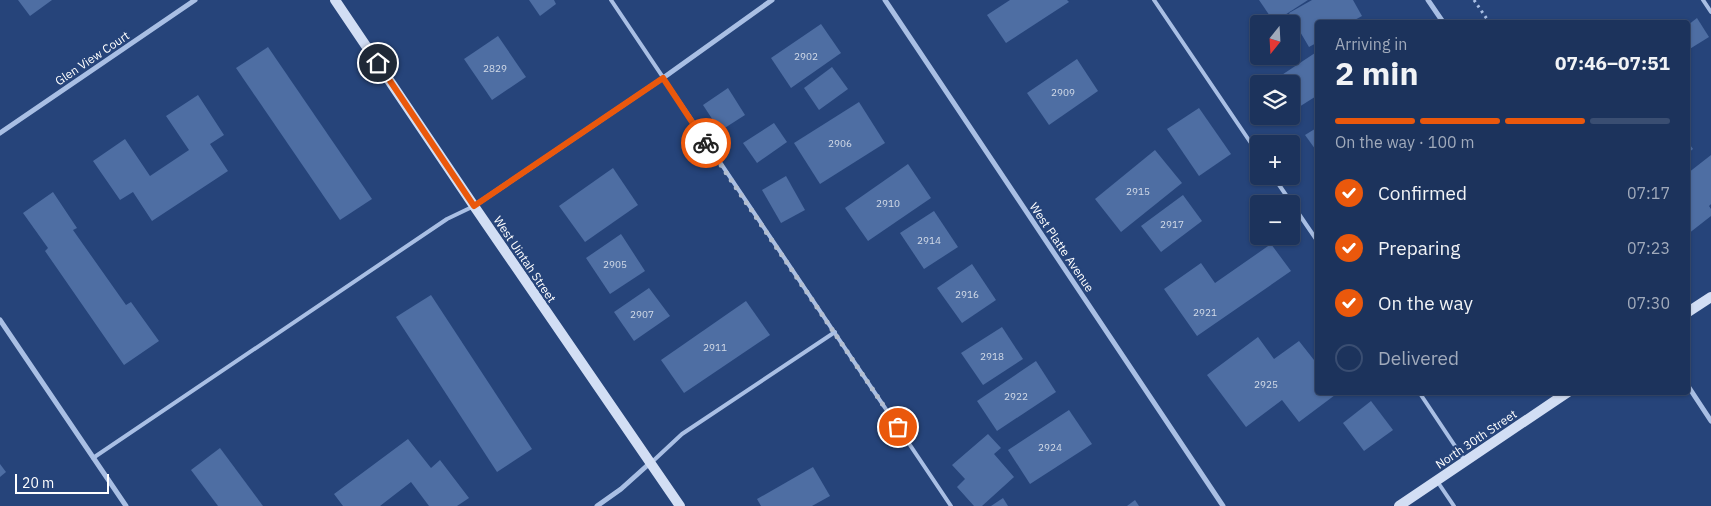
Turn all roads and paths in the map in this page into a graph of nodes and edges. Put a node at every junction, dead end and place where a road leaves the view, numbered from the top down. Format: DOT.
graph roads {
  1 [pos="195,0"];
  2 [pos="335,0"];
  3 [pos="611,0"];
  4 [pos="772,0"];
  5 [pos="884,0"];
  6 [pos="1154,0"];
  7 [pos="1428,0"];
  8 [pos="1474,0"];
  9 [pos="1703,0"];
  10 [pos="1711,12"];
  11 [pos="1442,20"];
  12 [pos="1489,20"];
  13 [pos="663,78"];
  14 [pos="0,133"];
  15 [pos="1250,142"];
  16 [pos="1279,185"];
  17 [pos="474,206"];
  18 [pos="1315,238"];
  19 [pos="1711,297"];
  20 [pos="1690,311"];
  21 [pos="0,320"];
  22 [pos="835,332"];
  23 [pos="1690,389"];
  24 [pos="1421,395"];
  25 [pos="1564,395"];
  26 [pos="1711,421"];
  27 [pos="93,458"];
  28 [pos="1465,461"];
  29 [pos="650,463"];
  30 [pos="1436,481"];
  31 [pos="126,506"];
  32 [pos="597,506"];
  33 [pos="680,506"];
  34 [pos="951,506"];
  35 [pos="1222,506"];
  36 [pos="1399,506"];
  37 [pos="1454,506"];
  1 -- 14 [label="street, Glen View Court"];
  2 -- 17 [label="main road, West Uintah Street"];
  3 -- 13 [label="lane"];
  4 -- 13 [label="street"];
  5 -- 35 [label="street, West Platte Avenue"];
  6 -- 15 [label="lane"];
  7 -- 11 [label="street"];
  8 -- 12 [label="path"];
  9 -- 10 [label="lane"];
  13 -- 17 [label="street"];
  13 -- 22 [label="lane"];
  16 -- 18 [label="lane"];
  17 -- 27 [label="lane"];
  17 -- 29 [label="main road, West Uintah Street"];
  19 -- 20 [label="main road"];
  21 -- 27 [label="street"];
  22 -- 29 [label="lane"];
  22 -- 34 [label="lane"];
  23 -- 26 [label="street"];
  24 -- 28 [label="lane"];
  25 -- 28 [label="main road, North 30th Street"];
  27 -- 31 [label="street"];
  28 -- 30 [label="main road, North 30th Street"];
  29 -- 32 [label="street"];
  29 -- 33 [label="main road, West Uintah Street"];
  30 -- 36 [label="main road, North 30th Street"];
  30 -- 37 [label="lane"];
}
